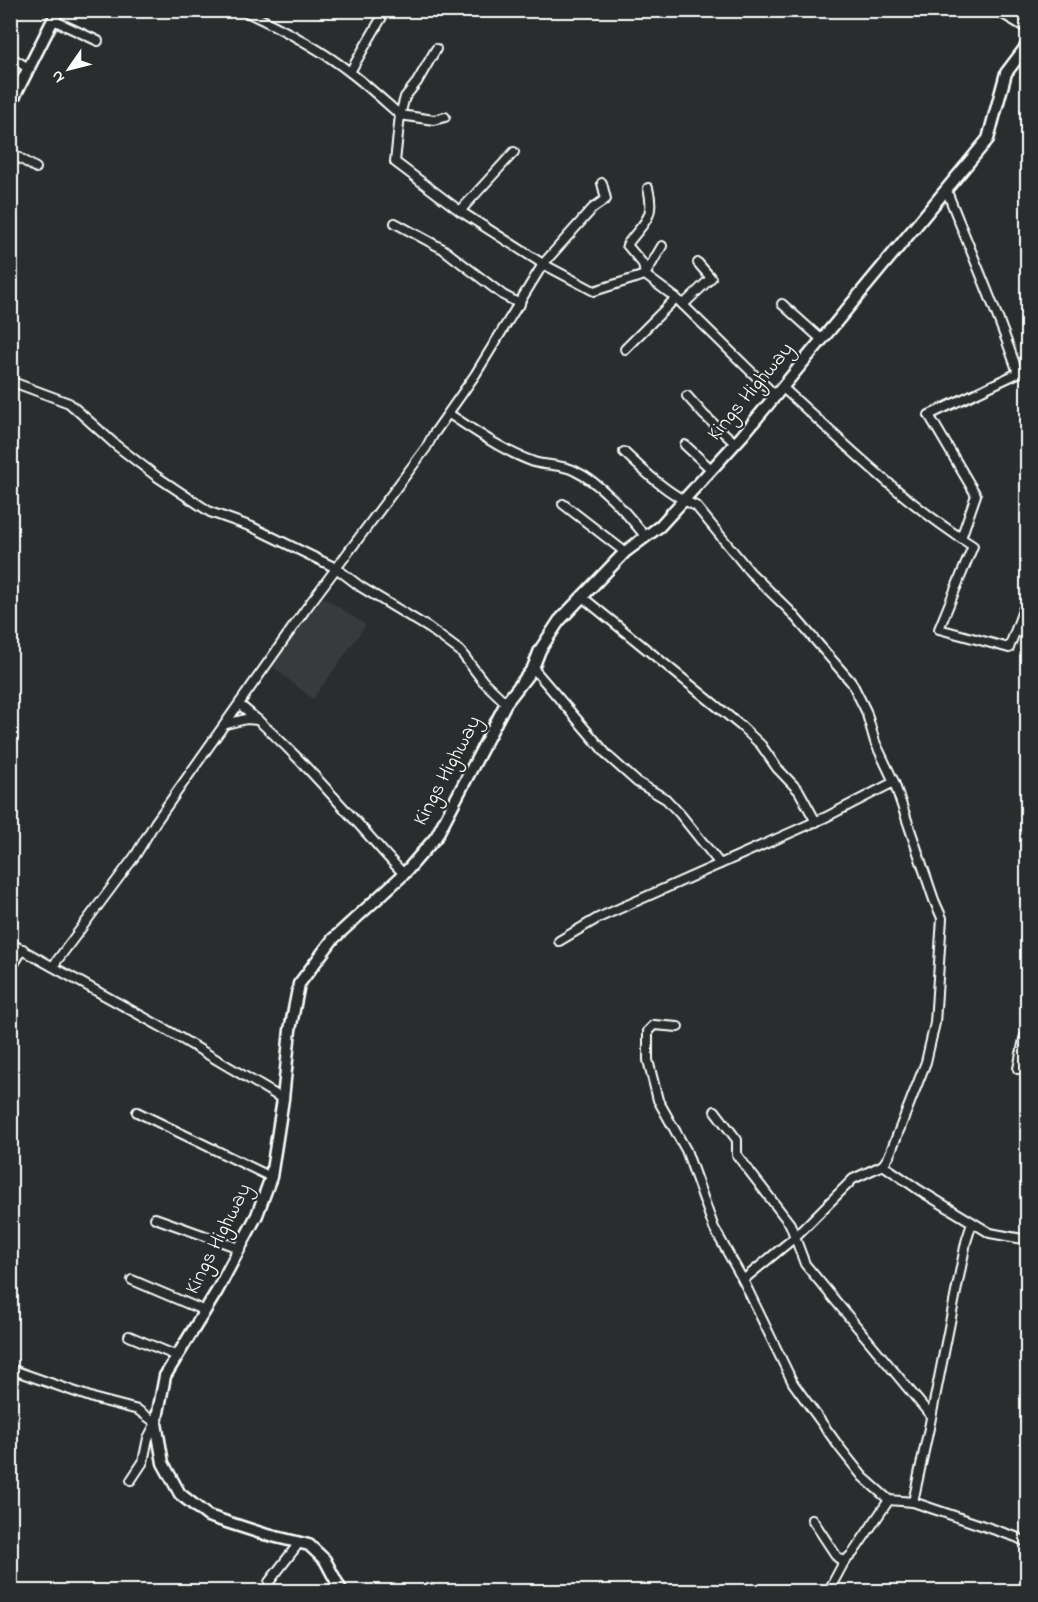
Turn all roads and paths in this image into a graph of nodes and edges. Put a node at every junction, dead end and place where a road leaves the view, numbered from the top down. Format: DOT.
graph roads {
  1 [pos="242,10"];
  2 [pos="386,10"];
  3 [pos="996,10"];
  4 [pos="55,15"];
  5 [pos="1028,29"];
  6 [pos="98,41"];
  7 [pos="1028,44"];
  8 [pos="436,49"];
  9 [pos="10,57"];
  10 [pos="30,69"];
  11 [pos="350,72"];
  12 [pos="10,105"];
  13 [pos="400,115"];
  14 [pos="445,117"];
  15 [pos="10,152"];
  16 [pos="514,152"];
  17 [pos="36,168"];
  18 [pos="602,183"];
  19 [pos="648,188"];
  20 [pos="946,189"];
  21 [pos="460,211"];
  22 [pos="395,223"];
  23 [pos="662,246"];
  24 [pos="698,263"];
  25 [pos="543,264"];
  26 [pos="645,275"];
  27 [pos="676,298"];
  28 [pos="520,304"];
  29 [pos="782,304"];
  30 [pos="683,305"];
  31 [pos="821,339"];
  32 [pos="625,349"];
  33 [pos="1028,370"];
  34 [pos="1018,373"];
  35 [pos="10,381"];
  36 [pos="778,391"];
  37 [pos="687,396"];
  38 [pos="449,414"];
  39 [pos="735,443"];
  40 [pos="685,446"];
  41 [pos="624,452"];
  42 [pos="712,470"];
  43 [pos="684,501"];
  44 [pos="563,504"];
  45 [pos="646,537"];
  46 [pos="961,538"];
  47 [pos="626,552"];
  48 [pos="336,568"];
  49 [pos="581,596"];
  50 [pos="1028,597"];
  51 [pos="533,668"];
  52 [pos="506,703"];
  53 [pos="240,705"];
  54 [pos="260,721"];
  55 [pos="224,724"];
  56 [pos="894,782"];
  57 [pos="816,822"];
  58 [pos="720,864"];
  59 [pos="404,874"];
  60 [pos="559,941"];
  61 [pos="10,943"];
  62 [pos="22,949"];
  63 [pos="53,966"];
  64 [pos="10,970"];
  65 [pos="678,1027"];
  66 [pos="1028,1031"];
  67 [pos="1018,1069"];
  68 [pos="283,1099"];
  69 [pos="715,1111"];
  70 [pos="137,1112"];
  71 [pos="883,1165"];
  72 [pos="271,1177"];
  73 [pos="155,1218"];
  74 [pos="972,1223"];
  75 [pos="794,1238"];
  76 [pos="1028,1240"];
  77 [pos="240,1248"];
  78 [pos="132,1280"];
  79 [pos="743,1280"];
  80 [pos="205,1311"];
  81 [pos="129,1336"];
  82 [pos="177,1356"];
  83 [pos="10,1370"];
  84 [pos="932,1416"];
  85 [pos="156,1423"];
  86 [pos="130,1480"];
  87 [pos="889,1500"];
  88 [pos="913,1502"];
  89 [pos="812,1519"];
  90 [pos="298,1543"];
  91 [pos="1028,1543"];
  92 [pos="844,1562"];
  93 [pos="269,1582"];
  94 [pos="342,1592"];
  95 [pos="828,1592"];
  1 -- 11 [label="street"];
  2 -- 11 [label="street"];
  3 -- 5 [label="street"];
  4 -- 6 [label="street"];
  4 -- 10 [label="street"];
  7 -- 20 [label="street, Kings Highway"];
  8 -- 13 [label="street"];
  9 -- 10 [label="street"];
  10 -- 12 [label="street"];
  11 -- 13 [label="street"];
  13 -- 14 [label="street"];
  13 -- 21 [label="street"];
  15 -- 17 [label="street"];
  16 -- 21 [label="street"];
  18 -- 25 [label="street"];
  19 -- 26 [label="street"];
  20 -- 31 [label="street, Kings Highway"];
  20 -- 34 [label="street"];
  21 -- 25 [label="street"];
  22 -- 28 [label="street"];
  23 -- 26 [label="street"];
  24 -- 30 [label="street"];
  25 -- 26 [label="street"];
  25 -- 28 [label="street"];
  26 -- 27 [label="street"];
  27 -- 30 [label="street"];
  27 -- 32 [label="street"];
  28 -- 38 [label="street"];
  29 -- 31 [label="street"];
  30 -- 36 [label="street"];
  31 -- 36 [label="street, Kings Highway"];
  33 -- 34 [label="street"];
  34 -- 46 [label="street"];
  35 -- 48 [label="street"];
  36 -- 39 [label="street, Kings Highway"];
  36 -- 46 [label="street"];
  37 -- 39 [label="street"];
  38 -- 45 [label="street"];
  38 -- 48 [label="street"];
  39 -- 42 [label="street, Kings Highway"];
  40 -- 42 [label="street"];
  41 -- 43 [label="street"];
  42 -- 43 [label="street, Kings Highway"];
  43 -- 45 [label="street, Kings Highway"];
  43 -- 56 [label="street"];
  44 -- 47 [label="street"];
  45 -- 47 [label="street, Kings Highway"];
  46 -- 50 [label="street"];
  47 -- 49 [label="street, Kings Highway"];
  48 -- 52 [label="street"];
  48 -- 53 [label="street"];
  49 -- 51 [label="street, Kings Highway"];
  49 -- 57 [label="street"];
  51 -- 52 [label="street, Kings Highway"];
  51 -- 58 [label="street"];
  52 -- 59 [label="street, Kings Highway"];
  53 -- 54 [label="street"];
  53 -- 55 [label="street"];
  54 -- 55 [label="street"];
  54 -- 59 [label="street"];
  55 -- 63 [label="street"];
  56 -- 57 [label="street"];
  56 -- 71 [label="street"];
  57 -- 58 [label="street"];
  58 -- 60 [label="street"];
  59 -- 68 [label="street, Kings Highway"];
  61 -- 62 [label="street"];
  62 -- 63 [label="street"];
  62 -- 64 [label="street"];
  63 -- 68 [label="street"];
  65 -- 79 [label="street"];
  66 -- 67 [label="street"];
  68 -- 72 [label="street, Kings Highway"];
  69 -- 75 [label="street"];
  70 -- 72 [label="street"];
  71 -- 74 [label="street"];
  71 -- 75 [label="street"];
  72 -- 77 [label="street, Kings Highway"];
  73 -- 77 [label="street"];
  74 -- 76 [label="street"];
  74 -- 84 [label="street"];
  75 -- 79 [label="street"];
  75 -- 84 [label="street"];
  77 -- 80 [label="street, Kings Highway"];
  78 -- 80 [label="street"];
  79 -- 87 [label="street"];
  80 -- 82 [label="street, Kings Highway"];
  81 -- 82 [label="street"];
  82 -- 85 [label="street, Kings Highway"];
  83 -- 85 [label="street"];
  84 -- 88 [label="street"];
  85 -- 86 [label="street"];
  85 -- 90 [label="street, Kings Highway"];
  87 -- 88 [label="street"];
  87 -- 92 [label="street"];
  88 -- 91 [label="street"];
  89 -- 92 [label="street"];
  90 -- 93 [label="street"];
  90 -- 94 [label="street, Kings Highway"];
  92 -- 95 [label="street"];
}
